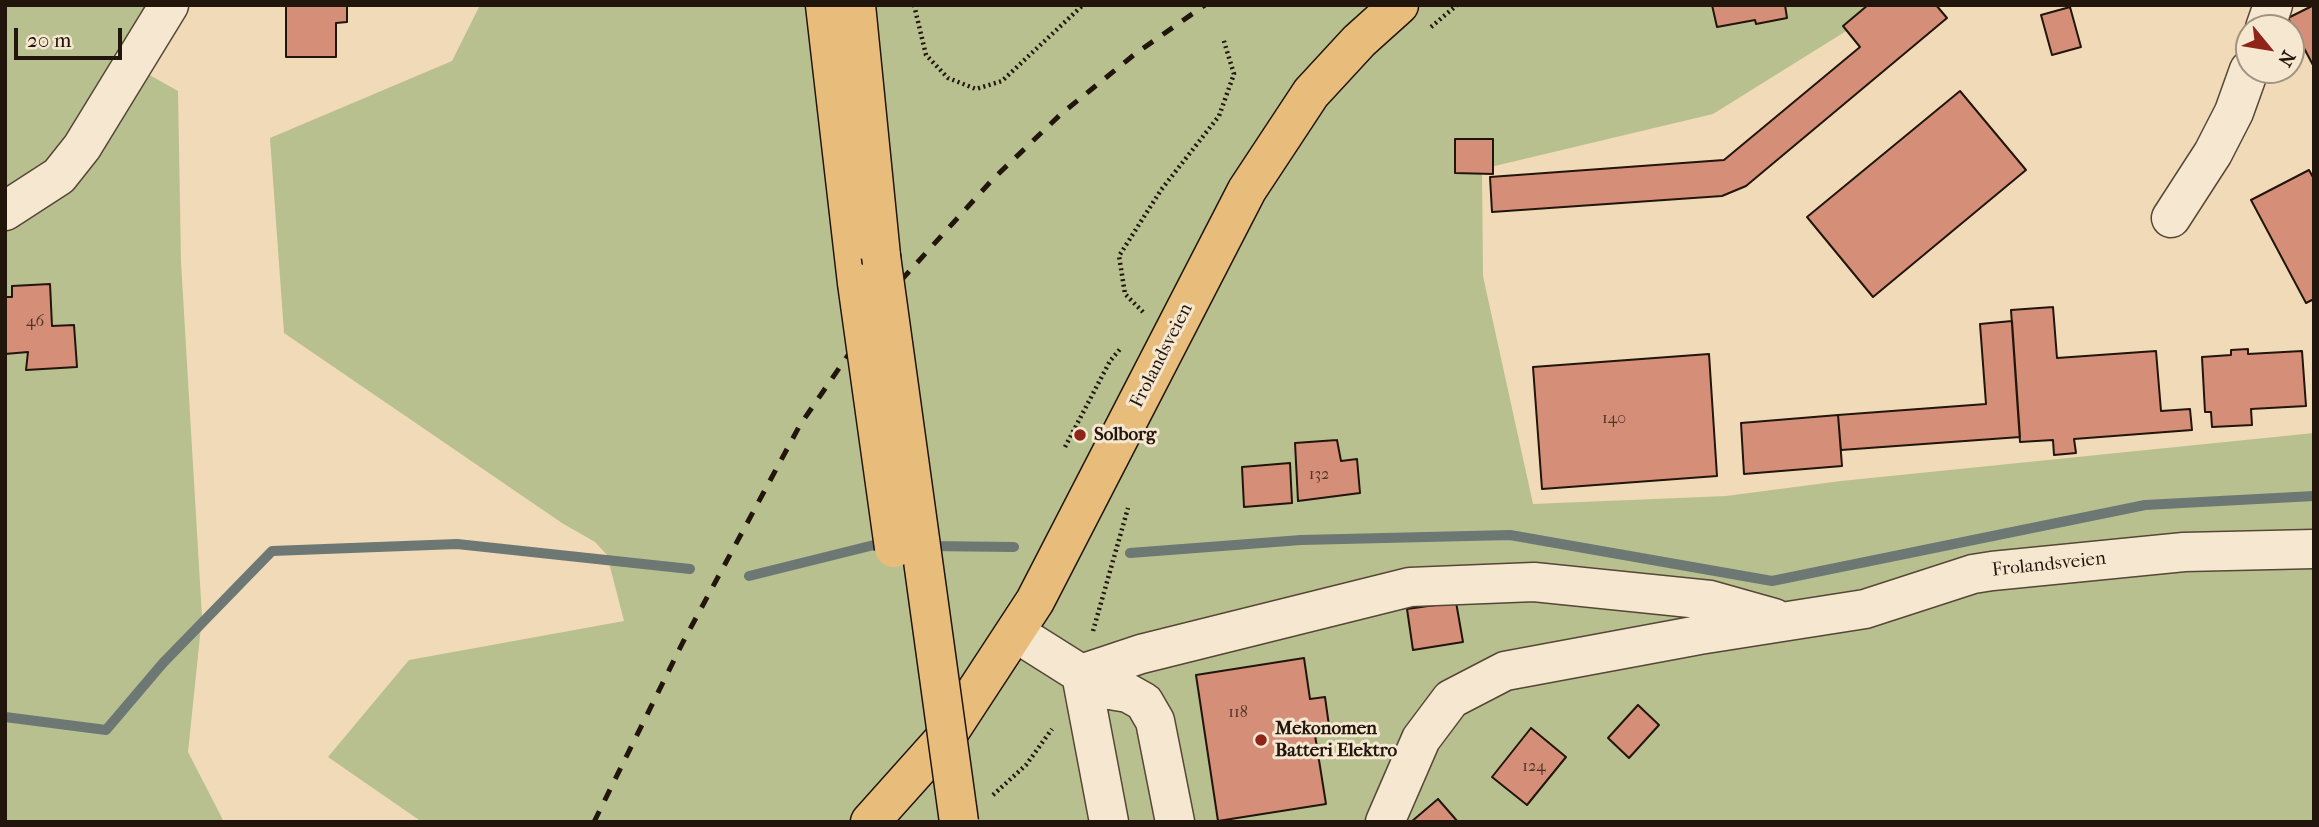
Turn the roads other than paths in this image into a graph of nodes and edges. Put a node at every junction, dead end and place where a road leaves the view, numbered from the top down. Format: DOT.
graph roads {
  1 [pos="169,5"];
  2 [pos="825,5"];
  3 [pos="856,5"];
  4 [pos="1413,18"];
  5 [pos="2244,84"];
  6 [pos="5,211"];
  7 [pos="2171,218"];
  8 [pos="869,270"];
  9 [pos="2314,549"];
  10 [pos="1791,622"];
  11 [pos="1016,632"];
  12 [pos="1081,674"];
  13 [pos="870,822"];
  14 [pos="932,822"];
  15 [pos="959,822"];
  16 [pos="1109,822"];
  17 [pos="1175,822"];
  18 [pos="1385,822"];
  1 -- 6 [label="street"];
  2 -- 8 [label="main road"];
  3 -- 8 [label="main road"];
  4 -- 11 [label="main road, Frolandsveien"];
  5 -- 7 [label="street"];
  8 -- 14 [label="main road, bridge"];
  8 -- 15 [label="main road, bridge"];
  9 -- 10 [label="street, Frolandsveien"];
  10 -- 12 [label="street"];
  10 -- 18 [label="street, Frolandsveien"];
  11 -- 12 [label="street"];
  11 -- 13 [label="main road, Frolandsveien"];
  12 -- 16 [label="street"];
  12 -- 17 [label="street"];
}
